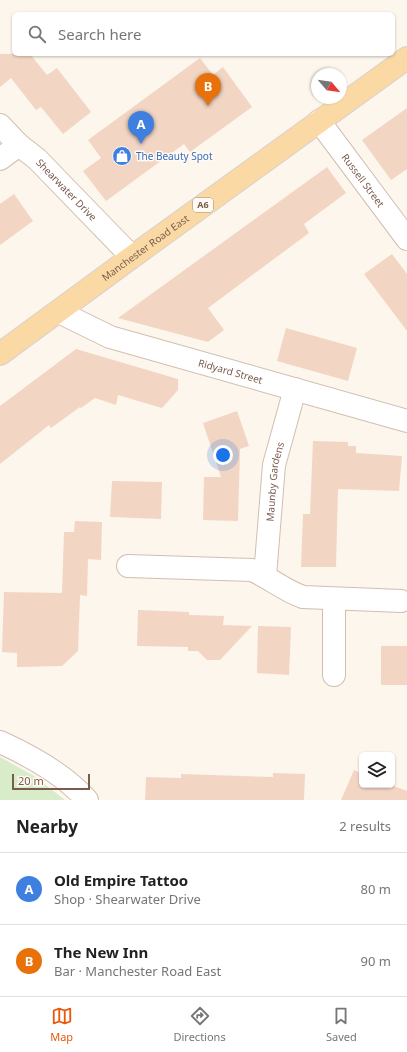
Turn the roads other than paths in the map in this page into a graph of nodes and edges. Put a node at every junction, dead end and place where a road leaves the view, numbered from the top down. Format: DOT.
graph roads {
  1 [pos="407,58"];
  2 [pos="319,121"];
  3 [pos="0,125"];
  4 [pos="19,145"];
  5 [pos="0,159"];
  6 [pos="407,239"];
  7 [pos="132,256"];
  8 [pos="59,312"];
  9 [pos="0,354"];
  10 [pos="295,389"];
  11 [pos="407,421"];
  12 [pos="128,566"];
  13 [pos="265,576"];
  14 [pos="334,599"];
  15 [pos="401,601"];
  16 [pos="334,675"];
  17 [pos="0,742"];
  18 [pos="87,800"];
  1 -- 2 [label="main road, Manchester Road East / A6"];
  2 -- 6 [label="street, Russell Street"];
  2 -- 7 [label="main road, Manchester Road East / A6"];
  3 -- 4 [label="street, Shearwater Drive"];
  4 -- 5 [label="street"];
  4 -- 7 [label="street, Shearwater Drive"];
  7 -- 8 [label="main road, Manchester Road East / A6"];
  8 -- 9 [label="main road, Manchester Road East / A6"];
  8 -- 10 [label="street, Ridyard Street"];
  10 -- 11 [label="street, Ridyard Street"];
  10 -- 13 [label="street, Maunby Gardens"];
  12 -- 13 [label="street"];
  13 -- 14 [label="street"];
  14 -- 15 [label="street"];
  14 -- 16 [label="street"];
  17 -- 18 [label="street"];
}
